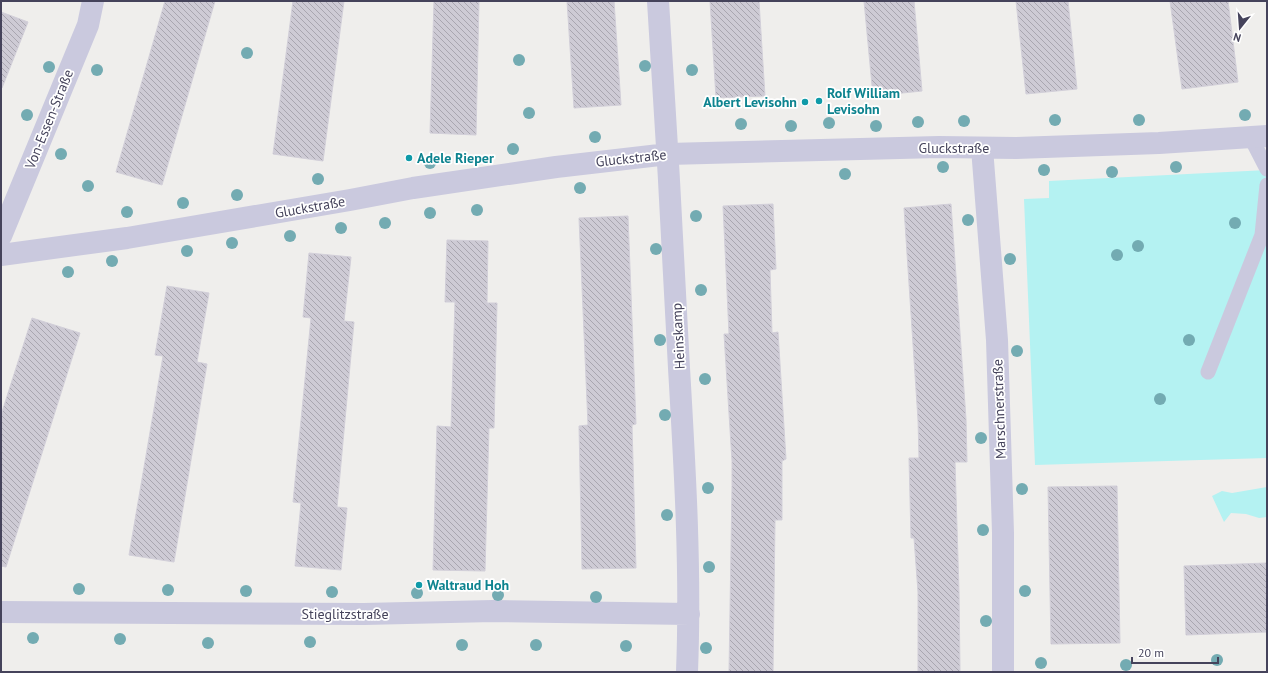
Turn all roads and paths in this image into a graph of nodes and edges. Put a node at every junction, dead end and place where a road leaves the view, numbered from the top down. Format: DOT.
graph roads {
  1 [pos="93,1"];
  2 [pos="658,1"];
  3 [pos="1259,137"];
  4 [pos="982,148"];
  5 [pos="668,154"];
  6 [pos="1267,168"];
  7 [pos="1267,185"];
  8 [pos="1,236"];
  9 [pos="1,255"];
  10 [pos="1208,372"];
  11 [pos="1,612"];
  12 [pos="689,614"];
  13 [pos="687,672"];
  14 [pos="1003,672"];
  1 -- 8 [label="street, Von-Essen-Straße"];
  2 -- 5 [label="street, Heinskamp"];
  3 -- 4 [label="street, Gluckstraße"];
  3 -- 6 [label="lane"];
  4 -- 5 [label="street, Gluckstraße"];
  4 -- 14 [label="street, Marschnerstraße"];
  5 -- 9 [label="street, Gluckstraße"];
  5 -- 12 [label="street, Heinskamp"];
  7 -- 10 [label="lane"];
  11 -- 12 [label="street, Stieglitzstraße"];
  12 -- 13 [label="street, Heinskamp"];
}
